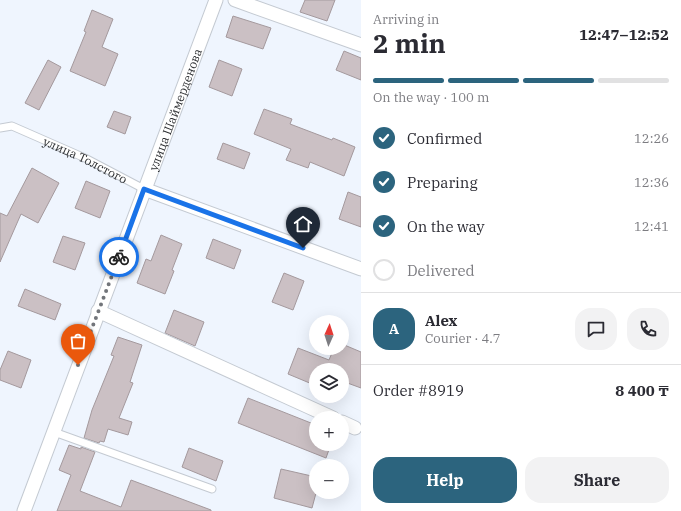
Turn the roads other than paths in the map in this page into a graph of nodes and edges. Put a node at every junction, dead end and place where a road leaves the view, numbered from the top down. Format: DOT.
graph roads {
  1 [pos="216,0"];
  2 [pos="235,0"];
  3 [pos="361,45"];
  4 [pos="0,128"];
  5 [pos="144,189"];
  6 [pos="361,269"];
  7 [pos="98,312"];
  8 [pos="317,411"];
  9 [pos="349,425"];
  10 [pos="355,428"];
  11 [pos="54,432"];
  12 [pos="212,489"];
  13 [pos="24,511"];
  1 -- 5 [label="street, улица Шаймерденова"];
  2 -- 3 [label="street"];
  4 -- 5 [label="lane, улица Толстого"];
  5 -- 6 [label="street, улица Толстого"];
  5 -- 7 [label="street, улица Шаймерденова"];
  7 -- 8 [label="street"];
  7 -- 11 [label="street, улица Шаймерденова"];
  9 -- 10 [label="street"];
  11 -- 12 [label="lane"];
  11 -- 13 [label="street, улица Шаймерденова"];
}
